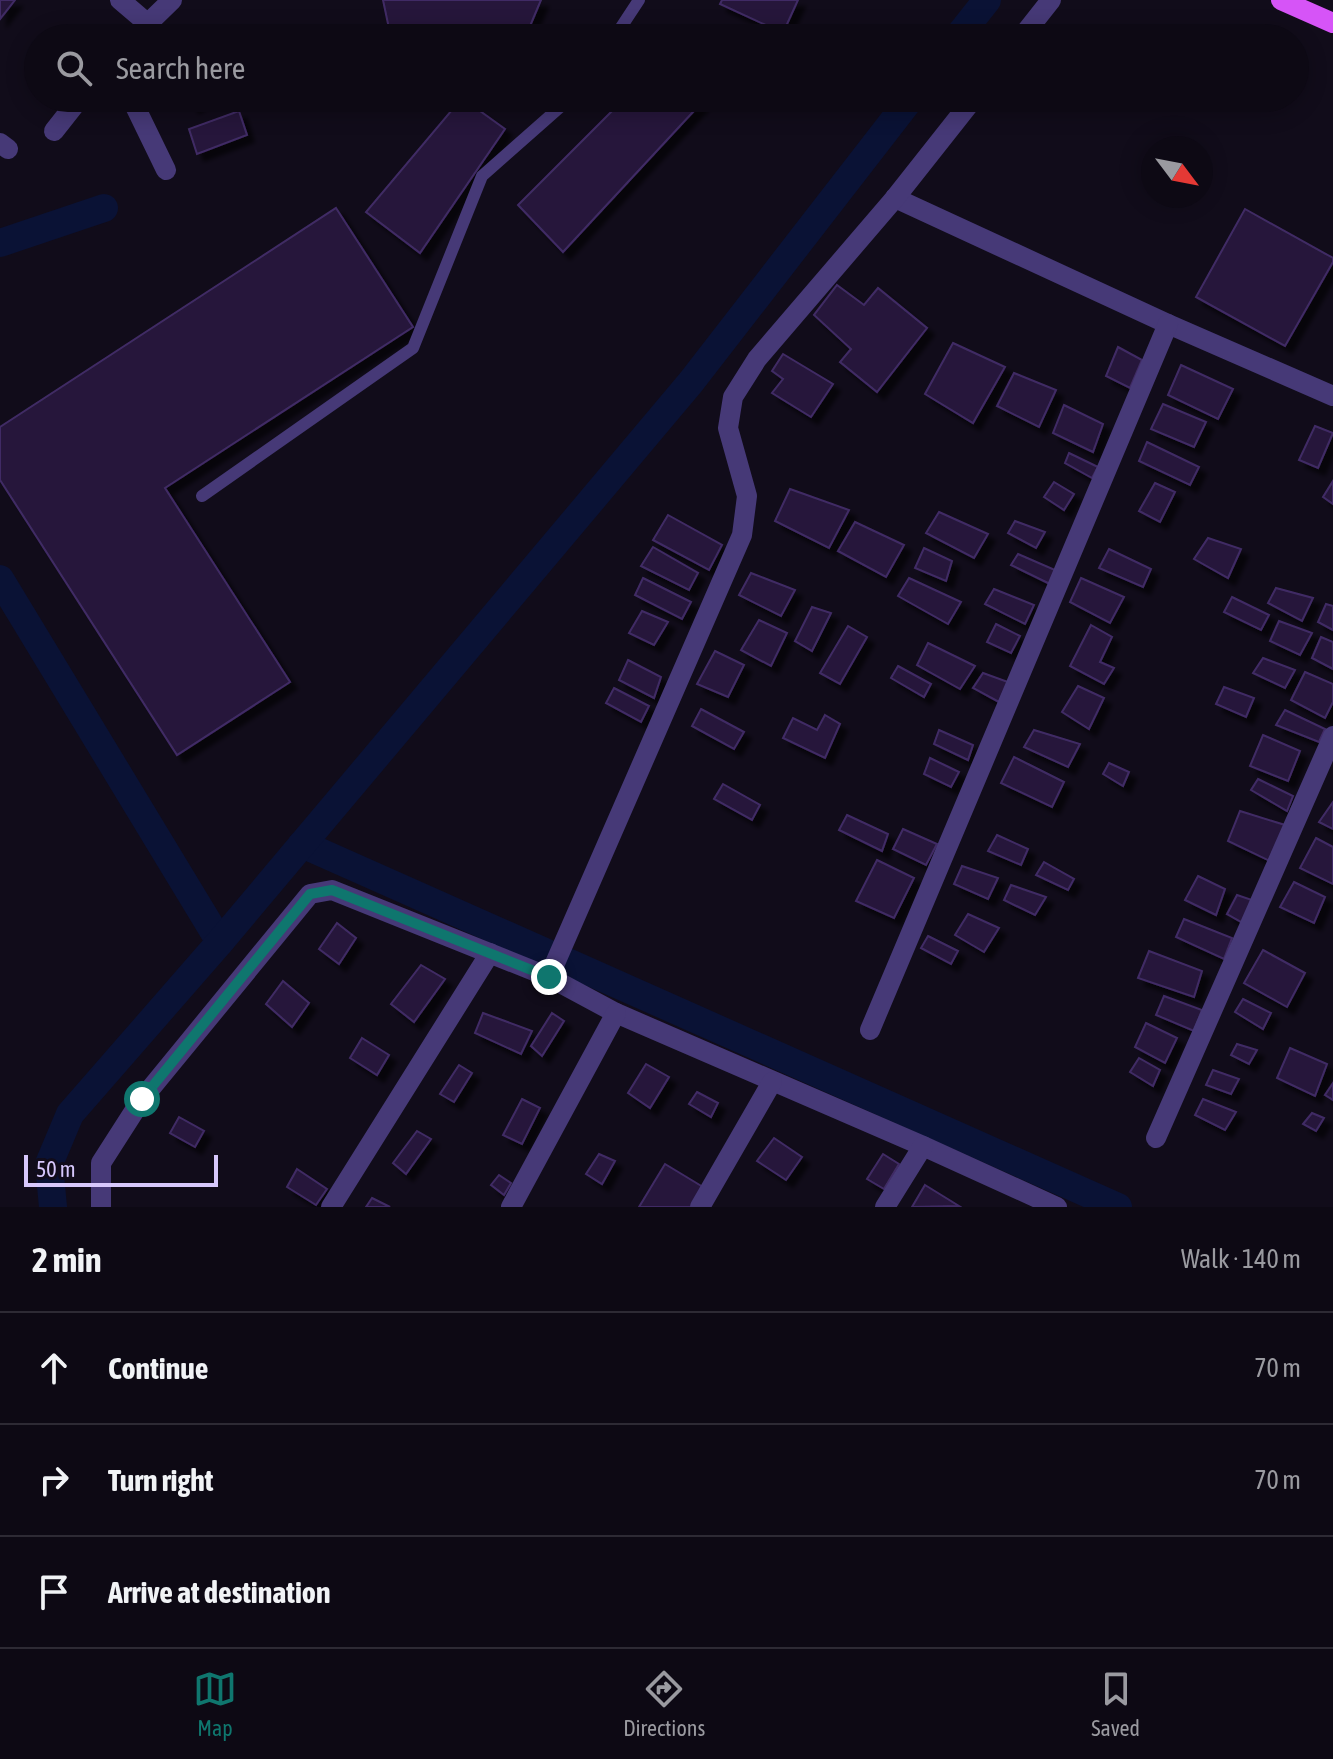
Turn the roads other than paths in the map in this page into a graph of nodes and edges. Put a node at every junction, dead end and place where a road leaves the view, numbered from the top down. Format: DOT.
graph roads {
  1 [pos="120,0"];
  2 [pos="172,0"];
  3 [pos="639,0"];
  4 [pos="1051,0"];
  5 [pos="1281,0"];
  6 [pos="1333,23"];
  7 [pos="135,24"];
  8 [pos="147,24"];
  9 [pos="623,24"];
  10 [pos="1032,24"];
  11 [pos="69,112"];
  12 [pos="138,112"];
  13 [pos="554,112"];
  14 [pos="963,112"];
  15 [pos="54,131"];
  16 [pos="166,170"];
  17 [pos="895,198"];
  18 [pos="1168,324"];
  19 [pos="1333,396"];
  20 [pos="202,496"];
  21 [pos="1333,736"];
  22 [pos="490,953"];
  23 [pos="551,974"];
  24 [pos="616,1013"];
  25 [pos="870,1030"];
  26 [pos="772,1082"];
  27 [pos="1156,1138"];
  28 [pos="923,1146"];
  29 [pos="101,1207"];
  30 [pos="331,1207"];
  31 [pos="511,1207"];
  32 [pos="700,1207"];
  33 [pos="885,1207"];
  34 [pos="1057,1207"];
  1 -- 7 [label="street"];
  2 -- 8 [label="street"];
  3 -- 9 [label="lane"];
  4 -- 10 [label="street"];
  5 -- 6 [label="main road"];
  11 -- 15 [label="street"];
  12 -- 16 [label="street"];
  13 -- 20 [label="lane"];
  14 -- 17 [label="street"];
  17 -- 18 [label="street"];
  17 -- 23 [label="street"];
  18 -- 19 [label="street"];
  18 -- 25 [label="street"];
  21 -- 27 [label="street"];
  22 -- 23 [label="street"];
  22 -- 29 [label="street"];
  22 -- 30 [label="street"];
  23 -- 24 [label="street"];
  24 -- 26 [label="street"];
  24 -- 31 [label="street"];
  26 -- 28 [label="street"];
  26 -- 32 [label="street"];
  28 -- 33 [label="street"];
  28 -- 34 [label="street"];
}
